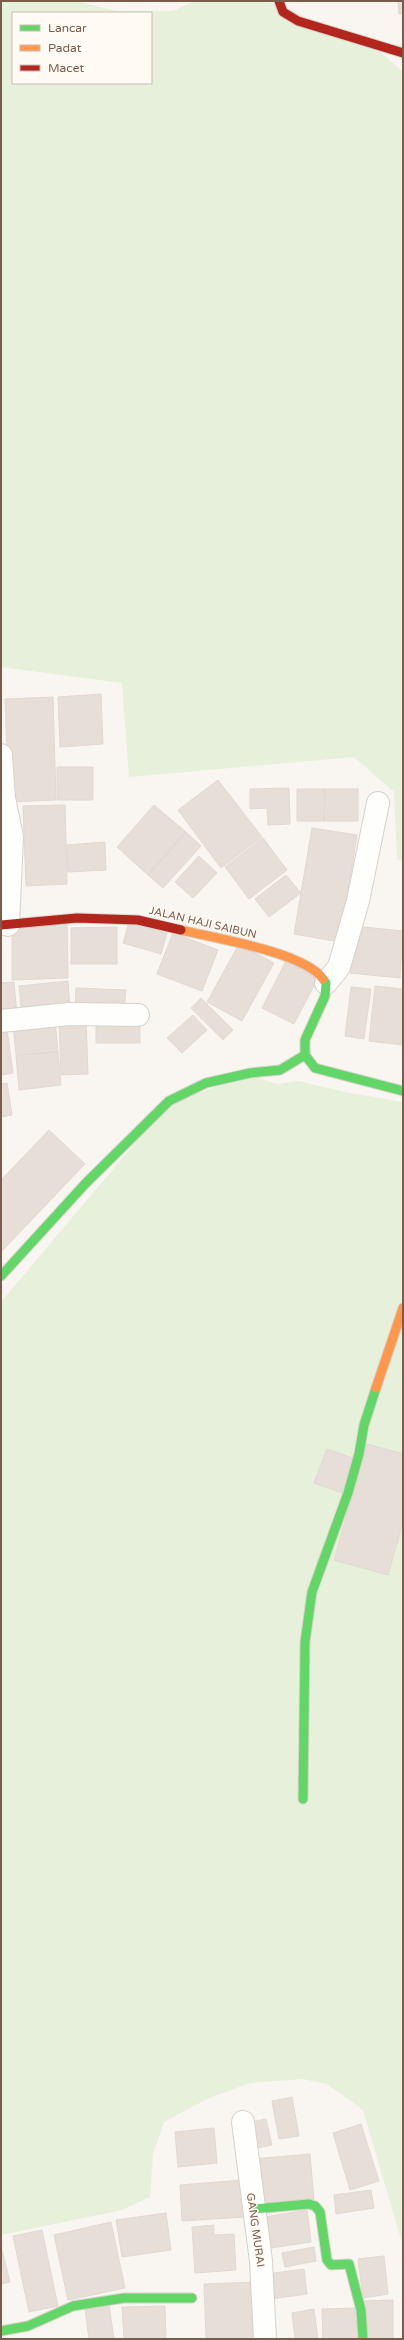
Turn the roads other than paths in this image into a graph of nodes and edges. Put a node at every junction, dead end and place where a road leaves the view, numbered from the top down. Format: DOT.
graph roads {
  1 [pos="279,1"];
  2 [pos="403,53"];
  3 [pos="1,755"];
  4 [pos="378,803"];
  5 [pos="5,925"];
  6 [pos="326,983"];
  7 [pos="138,1015"];
  8 [pos="1,1021"];
  9 [pos="305,1056"];
  10 [pos="403,1091"];
  11 [pos="1,1276"];
  12 [pos="403,1308"];
  13 [pos="303,1799"];
  14 [pos="243,2122"];
  15 [pos="254,2210"];
  16 [pos="192,2298"];
  17 [pos="1,2331"];
  18 [pos="30,2333"];
  19 [pos="265,2339"];
  20 [pos="363,2339"];
  1 -- 2 [label="street"];
  3 -- 5 [label="street"];
  4 -- 6 [label="street"];
  5 -- 6 [label="street, JALAN HAJI SAIBUN"];
  6 -- 9 [label="street"];
  7 -- 8 [label="street"];
  9 -- 10 [label="street"];
  9 -- 11 [label="street"];
  12 -- 13 [label="street"];
  14 -- 15 [label="street, GANG MURAI"];
  15 -- 19 [label="street, GANG MURAI"];
  15 -- 20 [label="street"];
  16 -- 18 [label="street"];
  17 -- 18 [label="street"];
}
